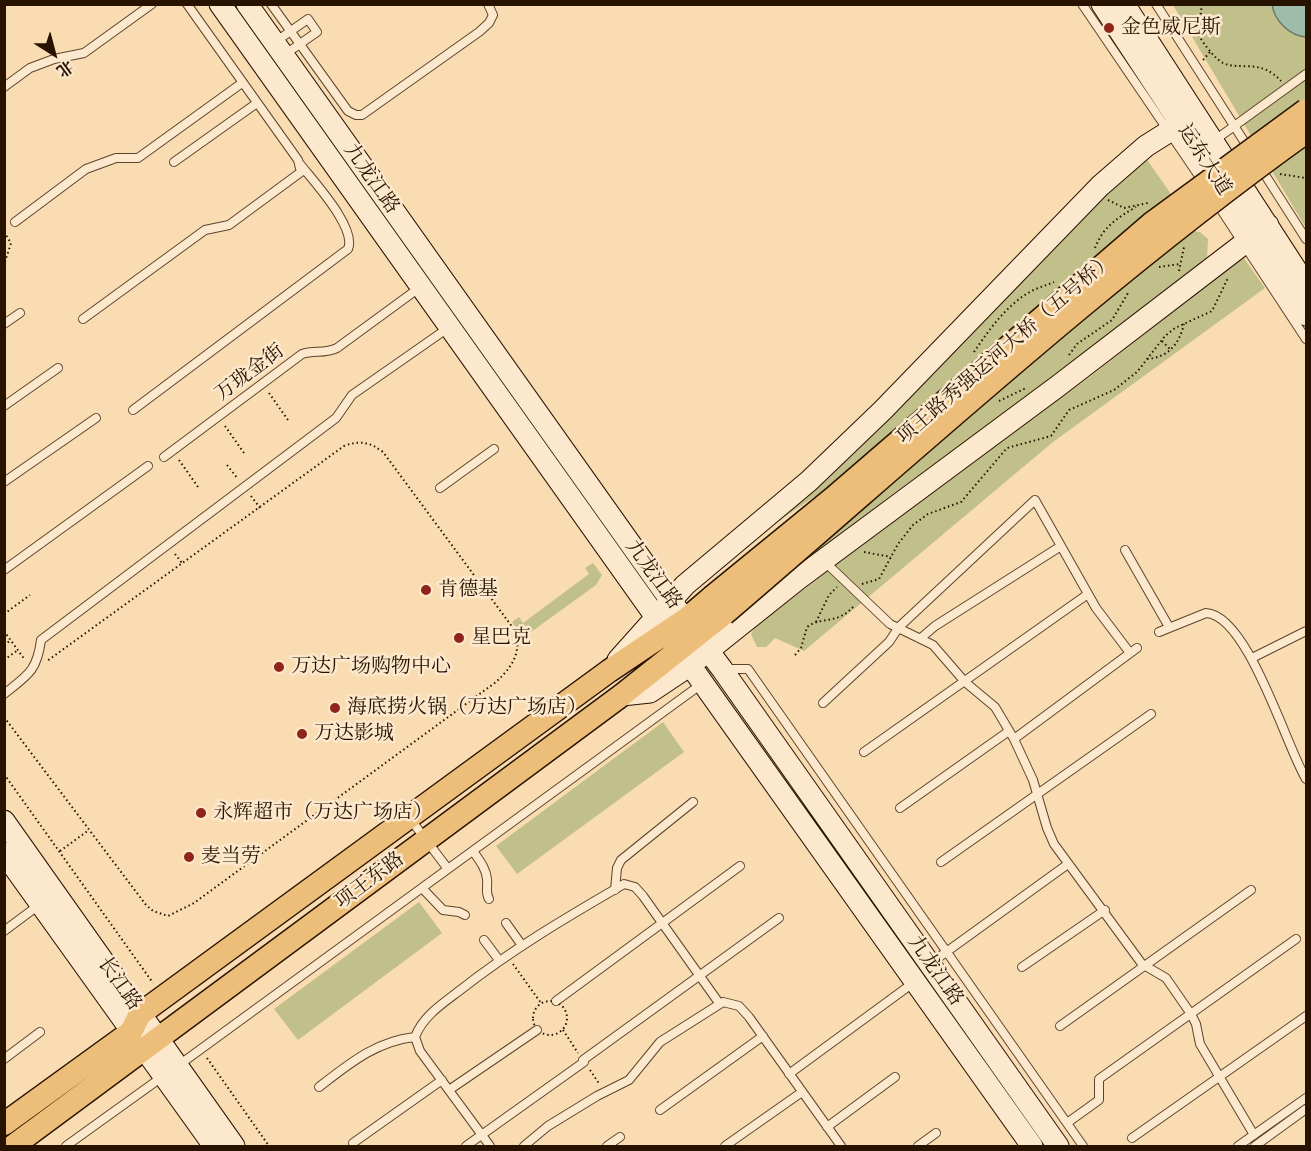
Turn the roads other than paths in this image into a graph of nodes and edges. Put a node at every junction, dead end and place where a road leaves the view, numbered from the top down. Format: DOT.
graph roads {
  1 [pos="152,4"];
  2 [pos="187,4"];
  3 [pos="220,4"];
  4 [pos="247,4"];
  5 [pos="271,4"];
  6 [pos="488,4"];
  7 [pos="1082,4"];
  8 [pos="1102,4"];
  9 [pos="1125,4"];
  10 [pos="1156,4"];
  11 [pos="287,44"];
  12 [pos="1306,74"];
  13 [pos="242,82"];
  14 [pos="4,87"];
  15 [pos="257,103"];
  16 [pos="1306,110"];
  17 [pos="1234,125"];
  18 [pos="1174,127"];
  19 [pos="1306,132"];
  20 [pos="1213,141"];
  21 [pos="298,160"];
  22 [pos="174,162"];
  23 [pos="15,222"];
  24 [pos="1255,234"];
  25 [pos="1306,239"];
  26 [pos="1306,285"];
  27 [pos="420,288"];
  28 [pos="20,313"];
  29 [pos="1306,315"];
  30 [pos="83,320"];
  31 [pos="4,324"];
  32 [pos="448,328"];
  33 [pos="1306,339"];
  34 [pos="58,368"];
  35 [pos="4,406"];
  36 [pos="133,410"];
  37 [pos="96,418"];
  38 [pos="494,449"];
  39 [pos="164,457"];
  40 [pos="148,466"];
  41 [pos="4,482"];
  42 [pos="440,488"];
  43 [pos="1060,546"];
  44 [pos="1125,550"];
  45 [pos="823,560"];
  46 [pos="5,568"];
  47 [pos="1088,594"];
  48 [pos="671,602"];
  49 [pos="718,605"];
  50 [pos="899,627"];
  51 [pos="1169,627"];
  52 [pos="1306,631"];
  53 [pos="1159,632"];
  54 [pos="697,636"];
  55 [pos="921,638"];
  56 [pos="672,642"];
  57 [pos="1252,658"];
  58 [pos="712,676"];
  59 [pos="965,682"];
  60 [pos="4,694"];
  61 [pos="823,703"];
  62 [pos="1150,714"];
  63 [pos="1012,735"];
  64 [pos="864,752"];
  65 [pos="1306,779"];
  66 [pos="1038,794"];
  67 [pos="693,802"];
  68 [pos="900,808"];
  69 [pos="409,817"];
  70 [pos="4,821"];
  71 [pos="425,840"];
  72 [pos="473,851"];
  73 [pos="4,853"];
  74 [pos="941,862"];
  75 [pos="1068,864"];
  76 [pos="740,866"];
  77 [pos="448,869"];
  78 [pos="422,888"];
  79 [pos="615,890"];
  80 [pos="1251,890"];
  81 [pos="489,899"];
  82 [pos="41,904"];
  83 [pos="1105,910"];
  84 [pos="465,915"];
  85 [pos="779,918"];
  86 [pos="661,922"];
  87 [pos="506,923"];
  88 [pos="4,930"];
  89 [pos="1296,939"];
  90 [pos="484,940"];
  91 [pos="521,944"];
  92 [pos="938,958"];
  93 [pos="499,960"];
  94 [pos="1144,966"];
  95 [pos="1022,967"];
  96 [pos="699,976"];
  97 [pos="913,980"];
  98 [pos="556,1001"];
  99 [pos="719,1003"];
  100 [pos="1191,1014"];
  101 [pos="1306,1016"];
  102 [pos="1060,1026"];
  103 [pos="537,1030"];
  104 [pos="40,1032"];
  105 [pos="143,1034"];
  106 [pos="763,1036"];
  107 [pos="415,1037"];
  108 [pos="4,1059"];
  109 [pos="170,1071"];
  110 [pos="789,1074"];
  111 [pos="1221,1076"];
  112 [pos="895,1077"];
  113 [pos="442,1080"];
  114 [pos="318,1087"];
  115 [pos="449,1090"];
  116 [pos="802,1092"];
  117 [pos="1306,1098"];
  118 [pos="660,1110"];
  119 [pos="1306,1110"];
  120 [pos="5,1123"];
  121 [pos="1066,1123"];
  122 [pos="827,1127"];
  123 [pos="936,1133"];
  124 [pos="482,1135"];
  125 [pos="1254,1135"];
  126 [pos="620,1137"];
  127 [pos="1132,1138"];
  128 [pos="353,1143"];
  129 [pos="13,1146"];
  130 [pos="66,1146"];
  131 [pos="214,1146"];
  132 [pos="234,1146"];
  133 [pos="466,1146"];
  134 [pos="490,1146"];
  135 [pos="524,1146"];
  136 [pos="607,1146"];
  137 [pos="725,1146"];
  138 [pos="841,1146"];
  139 [pos="918,1146"];
  140 [pos="1032,1146"];
  141 [pos="1058,1146"];
  142 [pos="1083,1146"];
  143 [pos="1238,1146"];
  144 [pos="1255,1146"];
  1 -- 14 [label="lane"];
  2 -- 13 [label="lane"];
  3 -- 27 [label="street, 九龙江路"];
  4 -- 11 [label="street, 九龙江路"];
  5 -- 11 [label="lane"];
  6 -- 11 [label="lane"];
  7 -- 18 [label="lane"];
  8 -- 18 [label="street, 运东大道"];
  9 -- 20 [label="street, 运东大道"];
  10 -- 17 [label="lane"];
  11 -- 48 [label="street, 九龙江路"];
  12 -- 17 [label="lane"];
  13 -- 15 [label="lane"];
  13 -- 23 [label="lane"];
  15 -- 21 [label="lane"];
  15 -- 22 [label="lane"];
  16 -- 49 [label="main road, 项王路秀强运河大桥（五号桥）, bridge"];
  17 -- 20 [label="lane"];
  17 -- 25 [label="lane"];
  18 -- 24 [label="street, 运东大道"];
  18 -- 48 [label="street"];
  19 -- 49 [label="main road, 项王路秀强运河大桥（五号桥）, bridge"];
  20 -- 24 [label="street, 运东大道"];
  21 -- 30 [label="lane"];
  21 -- 36 [label="lane"];
  24 -- 26 [label="street, 运东大道"];
  24 -- 29 [label="street, 运东大道"];
  24 -- 33 [label="lane"];
  24 -- 45 [label="street"];
  27 -- 32 [label="street, 九龙江路"];
  27 -- 39 [label="lane, 万珑金街"];
  28 -- 31 [label="lane"];
  32 -- 56 [label="street, 九龙江路"];
  32 -- 60 [label="lane"];
  34 -- 35 [label="lane"];
  37 -- 41 [label="lane"];
  38 -- 42 [label="lane"];
  40 -- 46 [label="lane"];
  43 -- 47 [label="lane"];
  43 -- 50 [label="lane"];
  43 -- 55 [label="lane"];
  44 -- 51 [label="lane"];
  45 -- 50 [label="lane"];
  45 -- 54 [label="street"];
  47 -- 59 [label="lane"];
  47 -- 63 [label="lane"];
  48 -- 54 [label="street, 九龙江路"];
  48 -- 56 [label="street"];
  49 -- 54 [label="main road, 项王东路"];
  50 -- 55 [label="lane"];
  50 -- 61 [label="lane"];
  51 -- 53 [label="lane"];
  51 -- 57 [label="lane"];
  52 -- 57 [label="lane"];
  54 -- 56 [label="main road, 项王东路"];
  54 -- 58 [label="street, 九龙江路"];
  55 -- 59 [label="lane"];
  56 -- 58 [label="street, 九龙江路"];
  56 -- 69 [label="main road, 项王东路"];
  56 -- 71 [label="main road, 项王东路"];
  57 -- 65 [label="lane"];
  58 -- 72 [label="lane"];
  58 -- 92 [label="street, 九龙江路"];
  58 -- 97 [label="street, 九龙江路"];
  59 -- 63 [label="lane"];
  59 -- 64 [label="lane"];
  62 -- 66 [label="lane"];
  63 -- 66 [label="lane"];
  63 -- 68 [label="lane"];
  66 -- 74 [label="lane"];
  66 -- 75 [label="lane"];
  67 -- 79 [label="lane"];
  69 -- 71 [label="lane"];
  69 -- 105 [label="main road, 项王东路"];
  70 -- 105 [label="street, 长江路"];
  71 -- 77 [label="lane"];
  71 -- 105 [label="main road, 项王东路"];
  72 -- 77 [label="lane"];
  72 -- 81 [label="lane"];
  73 -- 82 [label="street, 长江路"];
  75 -- 83 [label="lane"];
  75 -- 92 [label="lane"];
  76 -- 86 [label="lane"];
  77 -- 78 [label="lane"];
  78 -- 84 [label="lane"];
  78 -- 109 [label="lane"];
  79 -- 86 [label="lane"];
  79 -- 91 [label="lane"];
  80 -- 94 [label="lane"];
  82 -- 88 [label="lane"];
  82 -- 105 [label="street, 长江路"];
  83 -- 94 [label="lane"];
  83 -- 95 [label="lane"];
  85 -- 96 [label="lane"];
  86 -- 96 [label="lane"];
  86 -- 98 [label="lane"];
  87 -- 91 [label="lane"];
  89 -- 100 [label="lane"];
  90 -- 93 [label="lane"];
  91 -- 93 [label="lane"];
  92 -- 97 [label="lane"];
  92 -- 121 [label="lane"];
  92 -- 141 [label="street, 九龙江路"];
  93 -- 107 [label="lane"];
  94 -- 100 [label="lane"];
  94 -- 102 [label="lane"];
  96 -- 99 [label="lane"];
  96 -- 124 [label="lane"];
  97 -- 110 [label="lane"];
  97 -- 140 [label="street, 九龙江路"];
  99 -- 106 [label="lane"];
  99 -- 135 [label="lane"];
  100 -- 111 [label="lane"];
  100 -- 121 [label="lane"];
  101 -- 111 [label="lane"];
  103 -- 115 [label="lane"];
  104 -- 108 [label="lane"];
  105 -- 109 [label="street, 长江路"];
  105 -- 120 [label="main road, 项王东路"];
  105 -- 129 [label="main road, 项王东路"];
  106 -- 110 [label="lane"];
  106 -- 118 [label="lane"];
  107 -- 113 [label="lane"];
  107 -- 114 [label="lane"];
  109 -- 130 [label="lane"];
  109 -- 131 [label="street, 长江路"];
  109 -- 132 [label="street, 长江路"];
  110 -- 116 [label="lane"];
  111 -- 125 [label="lane"];
  111 -- 127 [label="lane"];
  112 -- 122 [label="lane"];
  113 -- 115 [label="lane"];
  113 -- 128 [label="lane"];
  115 -- 124 [label="lane"];
  116 -- 122 [label="lane"];
  116 -- 137 [label="lane"];
  117 -- 125 [label="lane"];
  119 -- 144 [label="lane"];
  121 -- 142 [label="lane"];
  122 -- 138 [label="lane"];
  123 -- 139 [label="lane"];
  124 -- 133 [label="lane"];
  124 -- 134 [label="lane"];
  125 -- 143 [label="lane"];
  126 -- 136 [label="lane"];
}
